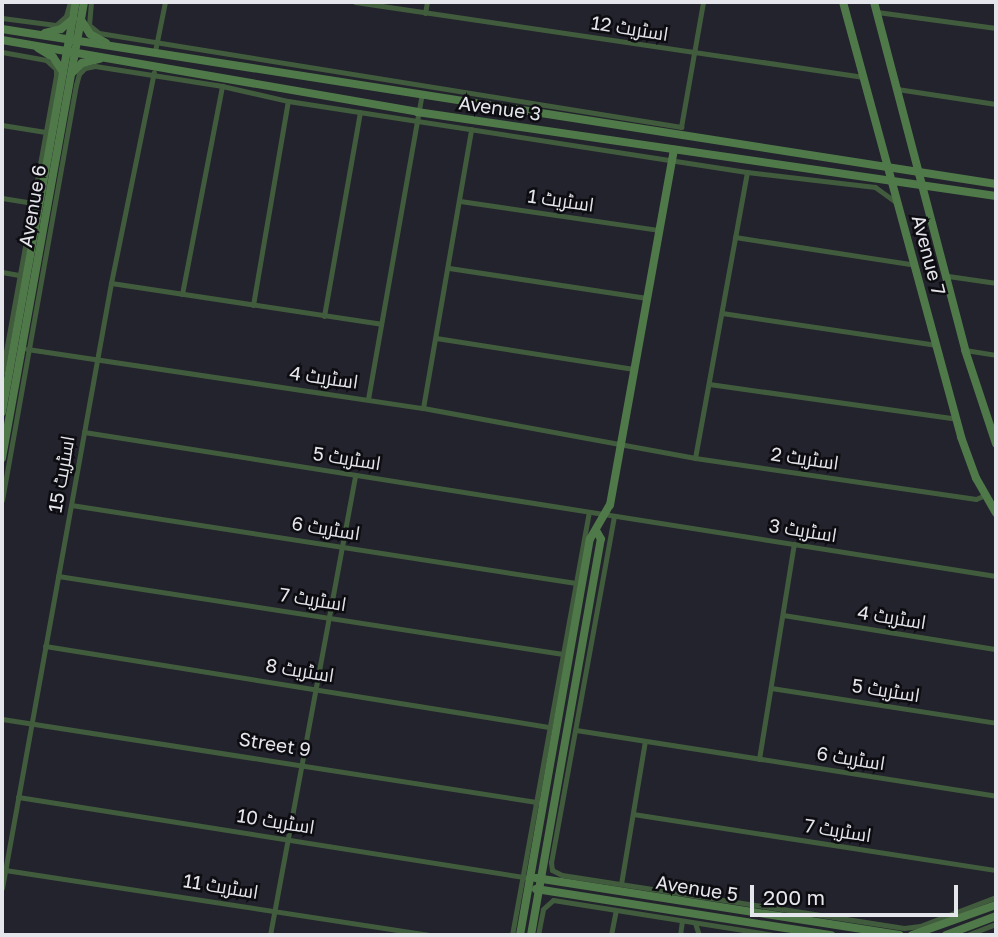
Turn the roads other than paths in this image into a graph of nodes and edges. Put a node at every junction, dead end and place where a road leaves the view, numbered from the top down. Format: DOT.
graph roads {
  1 [pos="70,2"];
  2 [pos="165,2"];
  3 [pos="355,2"];
  4 [pos="427,2"];
  5 [pos="703,2"];
  6 [pos="842,2"];
  7 [pos="874,2"];
  8 [pos="84,3"];
  9 [pos="877,12"];
  10 [pos="425,13"];
  11 [pos="2,18"];
  12 [pos="77,19"];
  13 [pos="29,23"];
  14 [pos="2,29"];
  15 [pos="996,29"];
  16 [pos="31,34"];
  17 [pos="2,40"];
  18 [pos="33,45"];
  19 [pos="109,45"];
  20 [pos="72,46"];
  21 [pos="156,47"];
  22 [pos="2,52"];
  23 [pos="694,54"];
  24 [pos="106,58"];
  25 [pos="154,71"];
  26 [pos="67,72"];
  27 [pos="864,76"];
  28 [pos="66,85"];
  29 [pos="222,86"];
  30 [pos="897,89"];
  31 [pos="421,97"];
  32 [pos="288,101"];
  33 [pos="996,104"];
  34 [pos="360,112"];
  35 [pos="416,116"];
  36 [pos="2,125"];
  37 [pos="471,130"];
  38 [pos="45,132"];
  39 [pos="674,150"];
  40 [pos="672,160"];
  41 [pos="889,166"];
  42 [pos="747,172"];
  43 [pos="920,173"];
  44 [pos="858,174"];
  45 [pos="892,179"];
  46 [pos="922,184"];
  47 [pos="996,184"];
  48 [pos="856,185"];
  49 [pos="996,195"];
  50 [pos="2,198"];
  51 [pos="460,201"];
  52 [pos="33,203"];
  53 [pos="899,204"];
  54 [pos="658,230"];
  55 [pos="736,237"];
  56 [pos="915,265"];
  57 [pos="449,268"];
  58 [pos="2,272"];
  59 [pos="19,275"];
  60 [pos="948,276"];
  61 [pos="111,283"];
  62 [pos="996,284"];
  63 [pos="182,294"];
  64 [pos="647,298"];
  65 [pos="253,305"];
  66 [pos="722,313"];
  67 [pos="324,316"];
  68 [pos="381,324"];
  69 [pos="436,338"];
  70 [pos="937,345"];
  71 [pos="14,348"];
  72 [pos="965,350"];
  73 [pos="996,355"];
  74 [pos="97,360"];
  75 [pos="634,369"];
  76 [pos="2,373"];
  77 [pos="709,384"];
  78 [pos="368,399"];
  79 [pos="423,408"];
  80 [pos="2,412"];
  81 [pos="957,419"];
  82 [pos="993,428"];
  83 [pos="84,432"];
  84 [pos="622,443"];
  85 [pos="996,444"];
  86 [pos="2,458"];
  87 [pos="695,458"];
  88 [pos="355,475"];
  89 [pos="985,495"];
  90 [pos="2,500"];
  91 [pos="71,505"];
  92 [pos="589,512"];
  93 [pos="996,513"];
  94 [pos="609,516"];
  95 [pos="597,532"];
  96 [pos="794,544"];
  97 [pos="342,547"];
  98 [pos="58,576"];
  99 [pos="996,576"];
  100 [pos="576,583"];
  101 [pos="783,615"];
  102 [pos="328,618"];
  103 [pos="46,646"];
  104 [pos="996,649"];
  105 [pos="563,654"];
  106 [pos="315,688"];
  107 [pos="771,688"];
  108 [pos="574,714"];
  109 [pos="2,719"];
  110 [pos="996,723"];
  111 [pos="33,724"];
  112 [pos="550,727"];
  113 [pos="576,730"];
  114 [pos="645,741"];
  115 [pos="759,759"];
  116 [pos="301,763"];
  117 [pos="996,796"];
  118 [pos="18,797"];
  119 [pos="540,803"];
  120 [pos="633,814"];
  121 [pos="287,839"];
  122 [pos="547,862"];
  123 [pos="5,870"];
  124 [pos="996,870"];
  125 [pos="526,877"];
  126 [pos="541,879"];
  127 [pos="561,879"];
  128 [pos="621,884"];
  129 [pos="528,887"];
  130 [pos="2,888"];
  131 [pos="539,889"];
  132 [pos="996,897"];
  133 [pos="996,905"];
  134 [pos="274,910"];
  135 [pos="616,911"];
  136 [pos="996,916"];
  137 [pos="682,921"];
  138 [pos="695,923"];
  139 [pos="996,924"];
  140 [pos="270,935"];
  141 [pos="431,935"];
  142 [pos="512,935"];
  143 [pos="520,935"];
  144 [pos="531,935"];
  145 [pos="538,935"];
  146 [pos="611,935"];
  147 [pos="680,935"];
  148 [pos="699,935"];
  149 [pos="775,935"];
  150 [pos="831,935"];
  151 [pos="900,935"];
  152 [pos="912,935"];
  153 [pos="946,935"];
  154 [pos="967,935"];
  1 -- 8 [label="main road"];
  1 -- 13 [label="street"];
  2 -- 21 [label="street"];
  3 -- 10 [label="street, اسٹریٹ 12"];
  4 -- 10 [label="street"];
  5 -- 23 [label="street"];
  6 -- 27 [label="main road, Avenue 7"];
  7 -- 9 [label="main road, Avenue 7"];
  8 -- 12 [label="main road, Avenue 6"];
  8 -- 21 [label="street"];
  9 -- 15 [label="street"];
  9 -- 30 [label="main road, Avenue 7"];
  10 -- 23 [label="street, اسٹریٹ 12"];
  11 -- 13 [label="street"];
  12 -- 16 [label="main road"];
  12 -- 19 [label="main road"];
  12 -- 20 [label="main road, Avenue 6"];
  13 -- 16 [label="main road"];
  14 -- 16 [label="main road, Avenue 3"];
  16 -- 20 [label="main road, Avenue 3"];
  17 -- 18 [label="main road, Avenue 3"];
  18 -- 20 [label="main road, Avenue 3"];
  18 -- 26 [label="main road"];
  19 -- 20 [label="main road, Avenue 3"];
  19 -- 21 [label="main road, Avenue 3"];
  20 -- 24 [label="main road, Avenue 3"];
  20 -- 26 [label="main road, Avenue 6"];
  21 -- 23 [label="street"];
  21 -- 31 [label="main road, Avenue 3"];
  22 -- 28 [label="street"];
  23 -- 27 [label="street, اسٹریٹ 12"];
  24 -- 25 [label="main road, Avenue 3"];
  24 -- 26 [label="main road"];
  25 -- 28 [label="street"];
  25 -- 29 [label="street"];
  25 -- 35 [label="main road, Avenue 3"];
  25 -- 61 [label="street, اسٹریٹ 15"];
  26 -- 28 [label="main road, Avenue 6"];
  27 -- 41 [label="main road, Avenue 7"];
  28 -- 38 [label="street"];
  28 -- 71 [label="main road, Avenue 6"];
  29 -- 32 [label="street"];
  29 -- 63 [label="street"];
  30 -- 33 [label="street"];
  30 -- 43 [label="main road, Avenue 7"];
  31 -- 35 [label="street"];
  31 -- 41 [label="main road, Avenue 3"];
  32 -- 34 [label="street"];
  32 -- 65 [label="street"];
  34 -- 35 [label="street"];
  34 -- 67 [label="street"];
  35 -- 37 [label="street"];
  35 -- 39 [label="main road, Avenue 3"];
  35 -- 68 [label="street"];
  36 -- 38 [label="street"];
  37 -- 40 [label="street"];
  37 -- 51 [label="street"];
  38 -- 52 [label="street"];
  39 -- 40 [label="main road"];
  39 -- 44 [label="main road, Avenue 3"];
  40 -- 42 [label="street"];
  40 -- 54 [label="main road"];
  41 -- 43 [label="main road, Avenue 3"];
  41 -- 45 [label="main road, Avenue 7"];
  42 -- 48 [label="street"];
  42 -- 55 [label="street"];
  43 -- 46 [label="main road, Avenue 7"];
  43 -- 47 [label="main road, Avenue 3"];
  44 -- 45 [label="main road, Avenue 3"];
  44 -- 48 [label="street"];
  45 -- 46 [label="main road, Avenue 3"];
  45 -- 53 [label="main road, Avenue 7"];
  46 -- 49 [label="main road, Avenue 3"];
  46 -- 60 [label="main road, Avenue 7"];
  48 -- 53 [label="street"];
  50 -- 52 [label="street"];
  51 -- 54 [label="street, اسٹریٹ 1"];
  51 -- 57 [label="street"];
  52 -- 59 [label="street"];
  53 -- 56 [label="main road, Avenue 7"];
  54 -- 64 [label="main road"];
  55 -- 56 [label="street"];
  55 -- 66 [label="street"];
  56 -- 70 [label="main road, Avenue 7"];
  57 -- 64 [label="street"];
  57 -- 69 [label="street"];
  58 -- 59 [label="street"];
  59 -- 71 [label="street"];
  60 -- 62 [label="street"];
  60 -- 72 [label="main road, Avenue 7"];
  61 -- 63 [label="street"];
  61 -- 74 [label="street, اسٹریٹ 15"];
  63 -- 65 [label="street"];
  64 -- 75 [label="main road"];
  65 -- 67 [label="street"];
  66 -- 70 [label="street"];
  66 -- 77 [label="street"];
  67 -- 68 [label="street"];
  68 -- 78 [label="street"];
  69 -- 75 [label="street"];
  69 -- 79 [label="street"];
  70 -- 81 [label="main road, Avenue 7"];
  71 -- 74 [label="street, اسٹریٹ 4"];
  71 -- 76 [label="street"];
  71 -- 80 [label="main road, Avenue 6"];
  71 -- 86 [label="main road, Avenue 6"];
  71 -- 90 [label="street"];
  72 -- 73 [label="street"];
  72 -- 82 [label="main road, Avenue 7"];
  74 -- 78 [label="street, اسٹریٹ 4"];
  74 -- 83 [label="street, اسٹریٹ 15"];
  75 -- 84 [label="main road"];
  77 -- 81 [label="street"];
  77 -- 87 [label="street"];
  78 -- 79 [label="street, اسٹریٹ 4"];
  79 -- 84 [label="street, اسٹریٹ 4"];
  81 -- 89 [label="main road, Avenue 7"];
  82 -- 85 [label="main road, Avenue 7"];
  83 -- 88 [label="street, اسٹریٹ 5"];
  83 -- 91 [label="street, اسٹریٹ 15"];
  84 -- 87 [label="street, اسٹریٹ 2"];
  84 -- 94 [label="main road"];
  87 -- 89 [label="street, اسٹریٹ 2"];
  88 -- 92 [label="street, اسٹریٹ 5"];
  88 -- 97 [label="street"];
  89 -- 93 [label="main road, Avenue 7"];
  91 -- 97 [label="street, اسٹریٹ 6"];
  91 -- 98 [label="street, اسٹریٹ 15"];
  92 -- 94 [label="street, اسٹریٹ 5"];
  92 -- 100 [label="street"];
  94 -- 95 [label="main road"];
  94 -- 96 [label="street, اسٹریٹ 3"];
  94 -- 108 [label="street"];
  95 -- 108 [label="main road"];
  95 -- 119 [label="main road"];
  96 -- 99 [label="street, اسٹریٹ 3"];
  96 -- 101 [label="street"];
  97 -- 100 [label="street, اسٹریٹ 6"];
  97 -- 102 [label="street"];
  98 -- 102 [label="street, اسٹریٹ 7"];
  98 -- 103 [label="street, اسٹریٹ 15"];
  100 -- 105 [label="street"];
  101 -- 104 [label="street, اسٹریٹ 4"];
  101 -- 107 [label="street"];
  102 -- 105 [label="street, اسٹریٹ 7"];
  102 -- 106 [label="street"];
  103 -- 106 [label="street, اسٹریٹ 8"];
  103 -- 111 [label="street, اسٹریٹ 15"];
  105 -- 112 [label="street"];
  106 -- 112 [label="street, اسٹریٹ 8"];
  106 -- 116 [label="street"];
  107 -- 110 [label="street, اسٹریٹ 5"];
  107 -- 115 [label="street"];
  108 -- 113 [label="street"];
  108 -- 122 [label="main road"];
  109 -- 111 [label="street, Street 9"];
  111 -- 116 [label="street, Street 9"];
  111 -- 118 [label="street, اسٹریٹ 15"];
  112 -- 119 [label="street"];
  113 -- 114 [label="street, اسٹریٹ 6"];
  113 -- 122 [label="street"];
  114 -- 115 [label="street, اسٹریٹ 6"];
  114 -- 120 [label="street"];
  115 -- 117 [label="street, اسٹریٹ 6"];
  116 -- 119 [label="street, Street 9"];
  116 -- 121 [label="street"];
  118 -- 121 [label="street, اسٹریٹ 10"];
  118 -- 123 [label="street, اسٹریٹ 15"];
  119 -- 125 [label="main road"];
  120 -- 124 [label="street, اسٹریٹ 7"];
  120 -- 128 [label="street"];
  121 -- 125 [label="street, اسٹریٹ 10"];
  121 -- 134 [label="street"];
  122 -- 126 [label="main road"];
  122 -- 127 [label="street"];
  123 -- 130 [label="street, اسٹریٹ 15"];
  123 -- 134 [label="street, اسٹریٹ 11"];
  125 -- 126 [label="main road, Avenue 5"];
  125 -- 129 [label="main road"];
  125 -- 142 [label="street"];
  126 -- 127 [label="main road, Avenue 5"];
  126 -- 131 [label="main road"];
  127 -- 128 [label="street"];
  127 -- 151 [label="main road, Avenue 5"];
  128 -- 132 [label="street"];
  129 -- 131 [label="main road, Avenue 5"];
  129 -- 143 [label="main road"];
  131 -- 144 [label="main road"];
  131 -- 150 [label="main road, Avenue 5"];
  133 -- 152 [label="main road"];
  134 -- 140 [label="street"];
  134 -- 141 [label="street, اسٹریٹ 11"];
  135 -- 137 [label="street"];
  135 -- 145 [label="street"];
  135 -- 146 [label="street"];
  136 -- 153 [label="main road"];
  137 -- 138 [label="street"];
  137 -- 147 [label="street"];
  138 -- 148 [label="street"];
  138 -- 149 [label="street"];
  139 -- 154 [label="street"];
}
